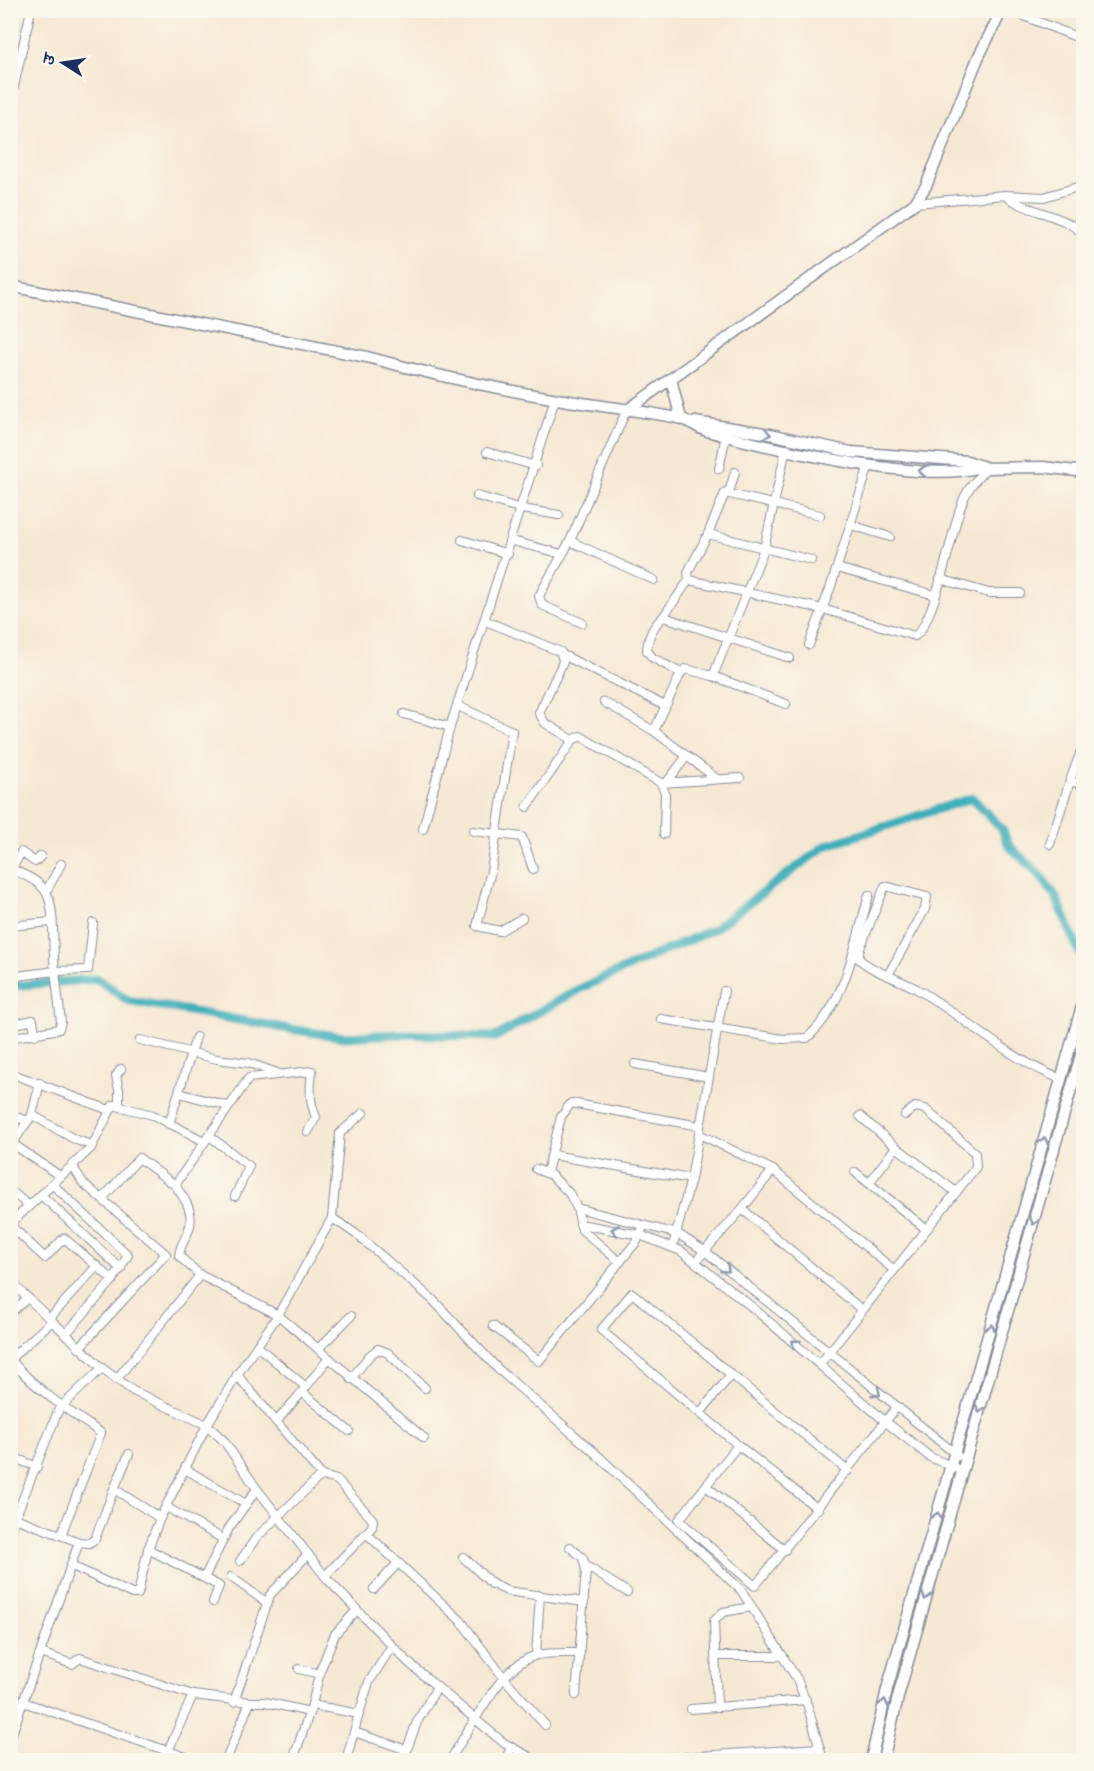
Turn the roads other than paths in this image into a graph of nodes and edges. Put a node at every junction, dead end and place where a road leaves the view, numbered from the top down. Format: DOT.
graph roads {
  1 [pos="32,10"];
  2 [pos="1002,10"];
  3 [pos="1009,10"];
  4 [pos="1083,40"];
  5 [pos="10,104"];
  6 [pos="1083,185"];
  7 [pos="1005,195"];
  8 [pos="915,203"];
  9 [pos="1083,235"];
  10 [pos="10,286"];
  11 [pos="670,379"];
  12 [pos="555,399"];
  13 [pos="626,411"];
  14 [pos="684,420"];
  15 [pos="726,435"];
  16 [pos="786,448"];
  17 [pos="488,452"];
  18 [pos="869,465"];
  19 [pos="536,466"];
  20 [pos="983,467"];
  21 [pos="719,469"];
  22 [pos="1081,469"];
  23 [pos="735,472"];
  24 [pos="725,494"];
  25 [pos="477,496"];
  26 [pos="775,503"];
  27 [pos="522,509"];
  28 [pos="559,515"];
  29 [pos="820,515"];
  30 [pos="851,525"];
  31 [pos="708,534"];
  32 [pos="890,537"];
  33 [pos="462,540"];
  34 [pos="570,541"];
  35 [pos="512,542"];
  36 [pos="764,549"];
  37 [pos="508,554"];
  38 [pos="562,554"];
  39 [pos="811,561"];
  40 [pos="837,568"];
  41 [pos="940,579"];
  42 [pos="654,580"];
  43 [pos="689,580"];
  44 [pos="746,592"];
  45 [pos="1020,593"];
  46 [pos="935,595"];
  47 [pos="822,609"];
  48 [pos="663,617"];
  49 [pos="486,621"];
  50 [pos="582,622"];
  51 [pos="728,638"];
  52 [pos="809,645"];
  53 [pos="563,656"];
  54 [pos="790,658"];
  55 [pos="681,673"];
  56 [pos="713,676"];
  57 [pos="604,702"];
  58 [pos="786,704"];
  59 [pos="458,706"];
  60 [pos="665,706"];
  61 [pos="404,714"];
  62 [pos="450,727"];
  63 [pos="654,731"];
  64 [pos="573,740"];
  65 [pos="1083,743"];
  66 [pos="687,756"];
  67 [pos="740,778"];
  68 [pos="717,779"];
  69 [pos="1070,781"];
  70 [pos="664,783"];
  71 [pos="1083,785"];
  72 [pos="528,807"];
  73 [pos="423,829"];
  74 [pos="473,831"];
  75 [pos="497,833"];
  76 [pos="664,834"];
  77 [pos="1050,843"];
  78 [pos="41,856"];
  79 [pos="61,864"];
  80 [pos="533,869"];
  81 [pos="11,870"];
  82 [pos="46,892"];
  83 [pos="868,895"];
  84 [pos="522,918"];
  85 [pos="51,922"];
  86 [pos="93,923"];
  87 [pos="10,926"];
  88 [pos="10,960"];
  89 [pos="55,974"];
  90 [pos="888,975"];
  91 [pos="12,976"];
  92 [pos="724,991"];
  93 [pos="1083,999"];
  94 [pos="661,1019"];
  95 [pos="10,1024"];
  96 [pos="717,1027"];
  97 [pos="35,1035"];
  98 [pos="196,1037"];
  99 [pos="10,1038"];
  100 [pos="140,1040"];
  101 [pos="1083,1044"];
  102 [pos="191,1053"];
  103 [pos="635,1064"];
  104 [pos="121,1069"];
  105 [pos="10,1072"];
  106 [pos="278,1073"];
  107 [pos="709,1077"];
  108 [pos="1061,1079"];
  109 [pos="40,1083"];
  110 [pos="179,1093"];
  111 [pos="119,1106"];
  112 [pos="228,1106"];
  113 [pos="109,1110"];
  114 [pos="363,1113"];
  115 [pos="10,1115"];
  116 [pos="905,1115"];
  117 [pos="860,1116"];
  118 [pos="30,1118"];
  119 [pos="169,1124"];
  120 [pos="699,1130"];
  121 [pos="308,1132"];
  122 [pos="206,1138"];
  123 [pos="92,1145"];
  124 [pos="12,1146"];
  125 [pos="896,1147"];
  126 [pos="552,1155"];
  127 [pos="72,1165"];
  128 [pos="536,1169"];
  129 [pos="773,1170"];
  130 [pos="547,1172"];
  131 [pos="855,1172"];
  132 [pos="60,1176"];
  133 [pos="691,1179"];
  134 [pos="869,1183"];
  135 [pos="52,1184"];
  136 [pos="175,1185"];
  137 [pos="10,1190"];
  138 [pos="956,1192"];
  139 [pos="41,1195"];
  140 [pos="235,1196"];
  141 [pos="102,1199"];
  142 [pos="29,1206"];
  143 [pos="577,1208"];
  144 [pos="742,1209"];
  145 [pos="332,1218"];
  146 [pos="11,1223"];
  147 [pos="580,1224"];
  148 [pos="644,1224"];
  149 [pos="927,1229"];
  150 [pos="678,1234"];
  151 [pos="640,1235"];
  152 [pos="673,1245"];
  153 [pos="706,1252"];
  154 [pos="696,1261"];
  155 [pos="620,1262"];
  156 [pos="97,1266"];
  157 [pos="121,1269"];
  158 [pos="894,1270"];
  159 [pos="200,1275"];
  160 [pos="114,1280"];
  161 [pos="10,1281"];
  162 [pos="28,1298"];
  163 [pos="862,1310"];
  164 [pos="10,1313"];
  165 [pos="278,1315"];
  166 [pos="351,1316"];
  167 [pos="51,1320"];
  168 [pos="493,1326"];
  169 [pos="65,1335"];
  170 [pos="257,1346"];
  171 [pos="79,1348"];
  172 [pos="318,1349"];
  173 [pos="828,1353"];
  174 [pos="329,1358"];
  175 [pos="10,1359"];
  176 [pos="820,1364"];
  177 [pos="102,1368"];
  178 [pos="237,1375"];
  179 [pos="730,1376"];
  180 [pos="351,1379"];
  181 [pos="116,1380"];
  182 [pos="425,1388"];
  183 [pos="304,1390"];
  184 [pos="62,1406"];
  185 [pos="896,1408"];
  186 [pos="700,1413"];
  187 [pos="276,1422"];
  188 [pos="886,1422"];
  189 [pos="207,1425"];
  190 [pos="349,1431"];
  191 [pos="424,1438"];
  192 [pos="738,1445"];
  193 [pos="129,1454"];
  194 [pos="954,1455"];
  195 [pos="10,1456"];
  196 [pos="966,1458"];
  197 [pos="37,1467"];
  198 [pos="951,1467"];
  199 [pos="185,1469"];
  200 [pos="848,1471"];
  201 [pos="962,1471"];
  202 [pos="322,1476"];
  203 [pos="706,1486"];
  204 [pos="114,1489"];
  205 [pos="257,1489"];
  206 [pos="246,1504"];
  207 [pos="166,1507"];
  208 [pos="818,1509"];
  209 [pos="15,1512"];
  210 [pos="278,1515"];
  211 [pos="160,1518"];
  212 [pos="366,1533"];
  213 [pos="62,1535"];
  214 [pos="10,1536"];
  215 [pos="223,1539"];
  216 [pos="79,1542"];
  217 [pos="570,1546"];
  218 [pos="148,1549"];
  219 [pos="785,1550"];
  220 [pos="308,1554"];
  221 [pos="463,1557"];
  222 [pos="240,1561"];
  223 [pos="398,1563"];
  224 [pos="72,1566"];
  225 [pos="586,1566"];
  226 [pos="325,1576"];
  227 [pos="231,1577"];
  228 [pos="204,1578"];
  229 [pos="374,1589"];
  230 [pos="627,1592"];
  231 [pos="540,1595"];
  232 [pos="213,1602"];
  233 [pos="584,1602"];
  234 [pos="267,1603"];
  235 [pos="752,1607"];
  236 [pos="357,1610"];
  237 [pos="392,1646"];
  238 [pos="41,1653"];
  239 [pos="580,1653"];
  240 [pos="536,1655"];
  241 [pos="715,1656"];
  242 [pos="783,1656"];
  243 [pos="298,1669"];
  244 [pos="320,1674"];
  245 [pos="504,1678"];
  246 [pos="437,1687"];
  247 [pos="193,1695"];
  248 [pos="576,1695"];
  249 [pos="806,1700"];
  250 [pos="23,1702"];
  251 [pos="234,1702"];
  252 [pos="250,1702"];
  253 [pos="717,1707"];
  254 [pos="311,1709"];
  255 [pos="691,1709"];
  256 [pos="359,1714"];
  257 [pos="475,1719"];
  258 [pos="545,1725"];
  259 [pos="354,1732"];
  260 [pos="10,1739"];
  261 [pos="511,1748"];
  262 [pos="819,1748"];
  263 [pos="407,1750"];
  264 [pos="168,1751"];
  265 [pos="685,1756"];
  266 [pos="164,1761"];
  267 [pos="195,1761"];
  268 [pos="226,1761"];
  269 [pos="293,1761"];
  270 [pos="346,1761"];
  271 [pos="403,1761"];
  272 [pos="450,1761"];
  273 [pos="506,1761"];
  274 [pos="535,1761"];
  275 [pos="823,1761"];
  276 [pos="871,1761"];
  277 [pos="883,1761"];
  1 -- 5 [label="street"];
  2 -- 8 [label="main road"];
  3 -- 4 [label="street"];
  6 -- 7 [label="street"];
  7 -- 8 [label="street"];
  7 -- 9 [label="street"];
  8 -- 11 [label="main road"];
  10 -- 12 [label="main road"];
  11 -- 13 [label="main road"];
  11 -- 14 [label="main road"];
  12 -- 13 [label="main road"];
  12 -- 19 [label="street"];
  13 -- 14 [label="main road"];
  13 -- 34 [label="street"];
  14 -- 15 [label="main road"];
  14 -- 20 [label="main road, one-way"];
  15 -- 16 [label="main road"];
  15 -- 21 [label="street"];
  16 -- 18 [label="main road"];
  16 -- 26 [label="street"];
  17 -- 19 [label="street"];
  20 -- 18 [label="main road, one-way"];
  18 -- 30 [label="street"];
  19 -- 27 [label="street"];
  20 -- 22 [label="main road"];
  20 -- 41 [label="street"];
  23 -- 24 [label="street"];
  24 -- 26 [label="street"];
  24 -- 31 [label="street"];
  25 -- 27 [label="street"];
  26 -- 29 [label="street"];
  26 -- 36 [label="street"];
  27 -- 28 [label="street"];
  27 -- 35 [label="street"];
  30 -- 32 [label="street"];
  30 -- 40 [label="street"];
  31 -- 36 [label="street"];
  31 -- 43 [label="street"];
  33 -- 37 [label="street"];
  34 -- 38 [label="street"];
  34 -- 42 [label="street"];
  35 -- 37 [label="street"];
  35 -- 38 [label="street"];
  36 -- 39 [label="street"];
  36 -- 44 [label="street"];
  37 -- 49 [label="street"];
  38 -- 50 [label="street"];
  40 -- 46 [label="street"];
  40 -- 47 [label="street"];
  41 -- 45 [label="street"];
  41 -- 46 [label="street"];
  43 -- 44 [label="street"];
  43 -- 48 [label="street"];
  44 -- 47 [label="street"];
  44 -- 51 [label="street"];
  46 -- 47 [label="street"];
  47 -- 52 [label="street"];
  48 -- 51 [label="street"];
  48 -- 55 [label="street"];
  49 -- 53 [label="street"];
  49 -- 59 [label="street"];
  51 -- 54 [label="street"];
  51 -- 56 [label="street"];
  53 -- 60 [label="street"];
  53 -- 64 [label="street"];
  55 -- 56 [label="street"];
  55 -- 60 [label="street"];
  56 -- 58 [label="street"];
  57 -- 63 [label="street"];
  59 -- 62 [label="street"];
  59 -- 75 [label="street"];
  60 -- 63 [label="street"];
  61 -- 62 [label="street"];
  62 -- 73 [label="street"];
  63 -- 66 [label="street"];
  64 -- 70 [label="street"];
  64 -- 72 [label="street"];
  65 -- 69 [label="street"];
  66 -- 68 [label="street"];
  66 -- 70 [label="street"];
  67 -- 68 [label="street"];
  68 -- 70 [label="street"];
  69 -- 71 [label="street"];
  69 -- 77 [label="street"];
  70 -- 76 [label="street"];
  74 -- 75 [label="street"];
  75 -- 80 [label="street"];
  75 -- 84 [label="street"];
  78 -- 81 [label="street"];
  79 -- 82 [label="street"];
  81 -- 82 [label="street"];
  82 -- 85 [label="street"];
  83 -- 96 [label="street"];
  85 -- 87 [label="street"];
  85 -- 89 [label="street"];
  86 -- 89 [label="street"];
  88 -- 91 [label="street"];
  89 -- 91 [label="street"];
  89 -- 97 [label="street"];
  90 -- 90 [label="street"];
  90 -- 108 [label="street"];
  92 -- 96 [label="street"];
  93 -- 108 [label="main road"];
  94 -- 96 [label="street"];
  95 -- 97 [label="street"];
  96 -- 107 [label="street"];
  97 -- 99 [label="street"];
  98 -- 102 [label="street"];
  100 -- 102 [label="street"];
  101 -- 196 [label="main road, one-way"];
  102 -- 106 [label="street"];
  102 -- 110 [label="street"];
  103 -- 107 [label="street"];
  104 -- 111 [label="street"];
  105 -- 109 [label="street"];
  106 -- 112 [label="street"];
  106 -- 121 [label="street"];
  107 -- 120 [label="street"];
  194 -- 108 [label="main road, one-way"];
  109 -- 113 [label="street"];
  109 -- 118 [label="street"];
  110 -- 112 [label="street"];
  110 -- 119 [label="street"];
  111 -- 113 [label="street"];
  111 -- 119 [label="street"];
  112 -- 122 [label="street"];
  113 -- 123 [label="street"];
  114 -- 145 [label="street"];
  115 -- 118 [label="street"];
  116 -- 138 [label="street"];
  117 -- 125 [label="street"];
  118 -- 123 [label="street"];
  118 -- 124 [label="street"];
  119 -- 122 [label="street"];
  120 -- 126 [label="street"];
  120 -- 129 [label="street"];
  120 -- 133 [label="street"];
  122 -- 136 [label="street"];
  122 -- 140 [label="street"];
  123 -- 127 [label="street"];
  124 -- 132 [label="street"];
  125 -- 134 [label="street"];
  125 -- 138 [label="street"];
  126 -- 130 [label="street"];
  126 -- 133 [label="street"];
  127 -- 132 [label="street"];
  127 -- 141 [label="street"];
  128 -- 130 [label="street"];
  129 -- 144 [label="street"];
  129 -- 158 [label="street"];
  130 -- 143 [label="street"];
  131 -- 134 [label="street"];
  132 -- 135 [label="street"];
  133 -- 150 [label="street"];
  134 -- 149 [label="street"];
  135 -- 139 [label="street"];
  135 -- 157 [label="street"];
  136 -- 141 [label="street"];
  136 -- 159 [label="street"];
  137 -- 142 [label="street"];
  138 -- 149 [label="street"];
  139 -- 142 [label="street"];
  139 -- 157 [label="street"];
  141 -- 171 [label="street"];
  142 -- 146 [label="street"];
  143 -- 147 [label="street"];
  143 -- 148 [label="street"];
  144 -- 153 [label="street"];
  144 -- 163 [label="street"];
  145 -- 165 [label="street"];
  145 -- 235 [label="street"];
  146 -- 156 [label="street"];
  151 -- 147 [label="street, one-way"];
  147 -- 155 [label="street"];
  148 -- 150 [label="street"];
  148 -- 151 [label="street"];
  149 -- 158 [label="street"];
  150 -- 152 [label="street"];
  150 -- 153 [label="street"];
  151 -- 152 [label="street"];
  151 -- 155 [label="street"];
  152 -- 154 [label="street"];
  153 -- 154 [label="street"];
  153 -- 173 [label="street, one-way"];
  176 -- 154 [label="street, one-way"];
  155 -- 168 [label="street"];
  156 -- 160 [label="street"];
  156 -- 167 [label="street"];
  157 -- 160 [label="street"];
  158 -- 163 [label="street"];
  159 -- 165 [label="street"];
  159 -- 181 [label="street"];
  160 -- 169 [label="street"];
  161 -- 162 [label="street"];
  162 -- 164 [label="street"];
  162 -- 167 [label="street"];
  163 -- 173 [label="street"];
  165 -- 170 [label="street"];
  165 -- 172 [label="street"];
  166 -- 172 [label="street"];
  167 -- 169 [label="street"];
  167 -- 175 [label="street"];
  169 -- 171 [label="street"];
  170 -- 178 [label="street"];
  170 -- 183 [label="street"];
  171 -- 177 [label="street"];
  172 -- 174 [label="street"];
  173 -- 176 [label="street"];
  173 -- 185 [label="street, one-way"];
  174 -- 180 [label="street"];
  174 -- 183 [label="street"];
  175 -- 184 [label="street"];
  176 -- 188 [label="street"];
  177 -- 181 [label="street"];
  177 -- 184 [label="street"];
  178 -- 187 [label="street"];
  178 -- 189 [label="street"];
  179 -- 186 [label="street"];
  179 -- 186 [label="street"];
  179 -- 200 [label="street"];
  180 -- 182 [label="street"];
  180 -- 191 [label="street"];
  181 -- 189 [label="street"];
  183 -- 187 [label="street"];
  183 -- 190 [label="street"];
  184 -- 197 [label="street"];
  184 -- 213 [label="street"];
  185 -- 188 [label="street"];
  185 -- 194 [label="street"];
  186 -- 192 [label="street"];
  187 -- 202 [label="street"];
  188 -- 198 [label="street"];
  188 -- 200 [label="street"];
  189 -- 199 [label="street"];
  189 -- 205 [label="street"];
  192 -- 203 [label="street"];
  192 -- 208 [label="street"];
  193 -- 204 [label="street"];
  194 -- 196 [label="street"];
  194 -- 198 [label="main road"];
  195 -- 197 [label="street"];
  196 -- 201 [label="main road"];
  197 -- 209 [label="street"];
  198 -- 201 [label="street"];
  276 -- 198 [label="main road, one-way"];
  199 -- 206 [label="street"];
  199 -- 207 [label="street"];
  200 -- 208 [label="street"];
  201 -- 277 [label="main road, one-way"];
  202 -- 210 [label="street"];
  202 -- 212 [label="street"];
  203 -- 219 [label="street"];
  203 -- 219 [label="street"];
  204 -- 211 [label="street"];
  204 -- 216 [label="street"];
  205 -- 206 [label="street"];
  205 -- 210 [label="street"];
  206 -- 215 [label="street"];
  207 -- 211 [label="street"];
  207 -- 215 [label="street"];
  208 -- 219 [label="street"];
  209 -- 213 [label="street"];
  209 -- 214 [label="street"];
  210 -- 220 [label="street"];
  210 -- 222 [label="street"];
  211 -- 218 [label="street"];
  212 -- 223 [label="street"];
  212 -- 226 [label="street"];
  213 -- 216 [label="street"];
  215 -- 228 [label="street"];
  216 -- 224 [label="street"];
  217 -- 225 [label="street"];
  218 -- 224 [label="street"];
  218 -- 228 [label="street"];
  220 -- 226 [label="street"];
  220 -- 234 [label="street"];
  221 -- 231 [label="street"];
  223 -- 229 [label="street"];
  223 -- 245 [label="street"];
  224 -- 238 [label="street"];
  225 -- 230 [label="street"];
  225 -- 233 [label="street"];
  226 -- 236 [label="street"];
  227 -- 234 [label="street"];
  228 -- 232 [label="street"];
  231 -- 233 [label="street"];
  231 -- 240 [label="street"];
  233 -- 239 [label="street"];
  234 -- 251 [label="street"];
  235 -- 241 [label="street"];
  235 -- 242 [label="street"];
  236 -- 237 [label="street"];
  236 -- 244 [label="street"];
  237 -- 246 [label="street"];
  237 -- 256 [label="street"];
  238 -- 247 [label="street"];
  238 -- 250 [label="street"];
  239 -- 240 [label="street"];
  239 -- 248 [label="street"];
  240 -- 245 [label="street"];
  241 -- 242 [label="street"];
  241 -- 253 [label="street"];
  242 -- 249 [label="street"];
  243 -- 244 [label="street"];
  244 -- 254 [label="street"];
  245 -- 257 [label="street"];
  245 -- 258 [label="street"];
  246 -- 257 [label="street"];
  246 -- 263 [label="street"];
  247 -- 251 [label="street"];
  247 -- 264 [label="street"];
  249 -- 253 [label="street"];
  249 -- 262 [label="street"];
  250 -- 260 [label="street"];
  250 -- 264 [label="street"];
  251 -- 252 [label="street"];
  252 -- 254 [label="street"];
  252 -- 268 [label="street"];
  253 -- 255 [label="street"];
  254 -- 256 [label="street"];
  254 -- 269 [label="street"];
  256 -- 259 [label="street"];
  257 -- 261 [label="street"];
  257 -- 272 [label="street"];
  259 -- 263 [label="street"];
  259 -- 270 [label="street"];
  261 -- 273 [label="street"];
  261 -- 274 [label="street"];
  262 -- 265 [label="street"];
  262 -- 275 [label="street"];
  263 -- 271 [label="street"];
  264 -- 266 [label="street"];
  264 -- 267 [label="street"];
}
